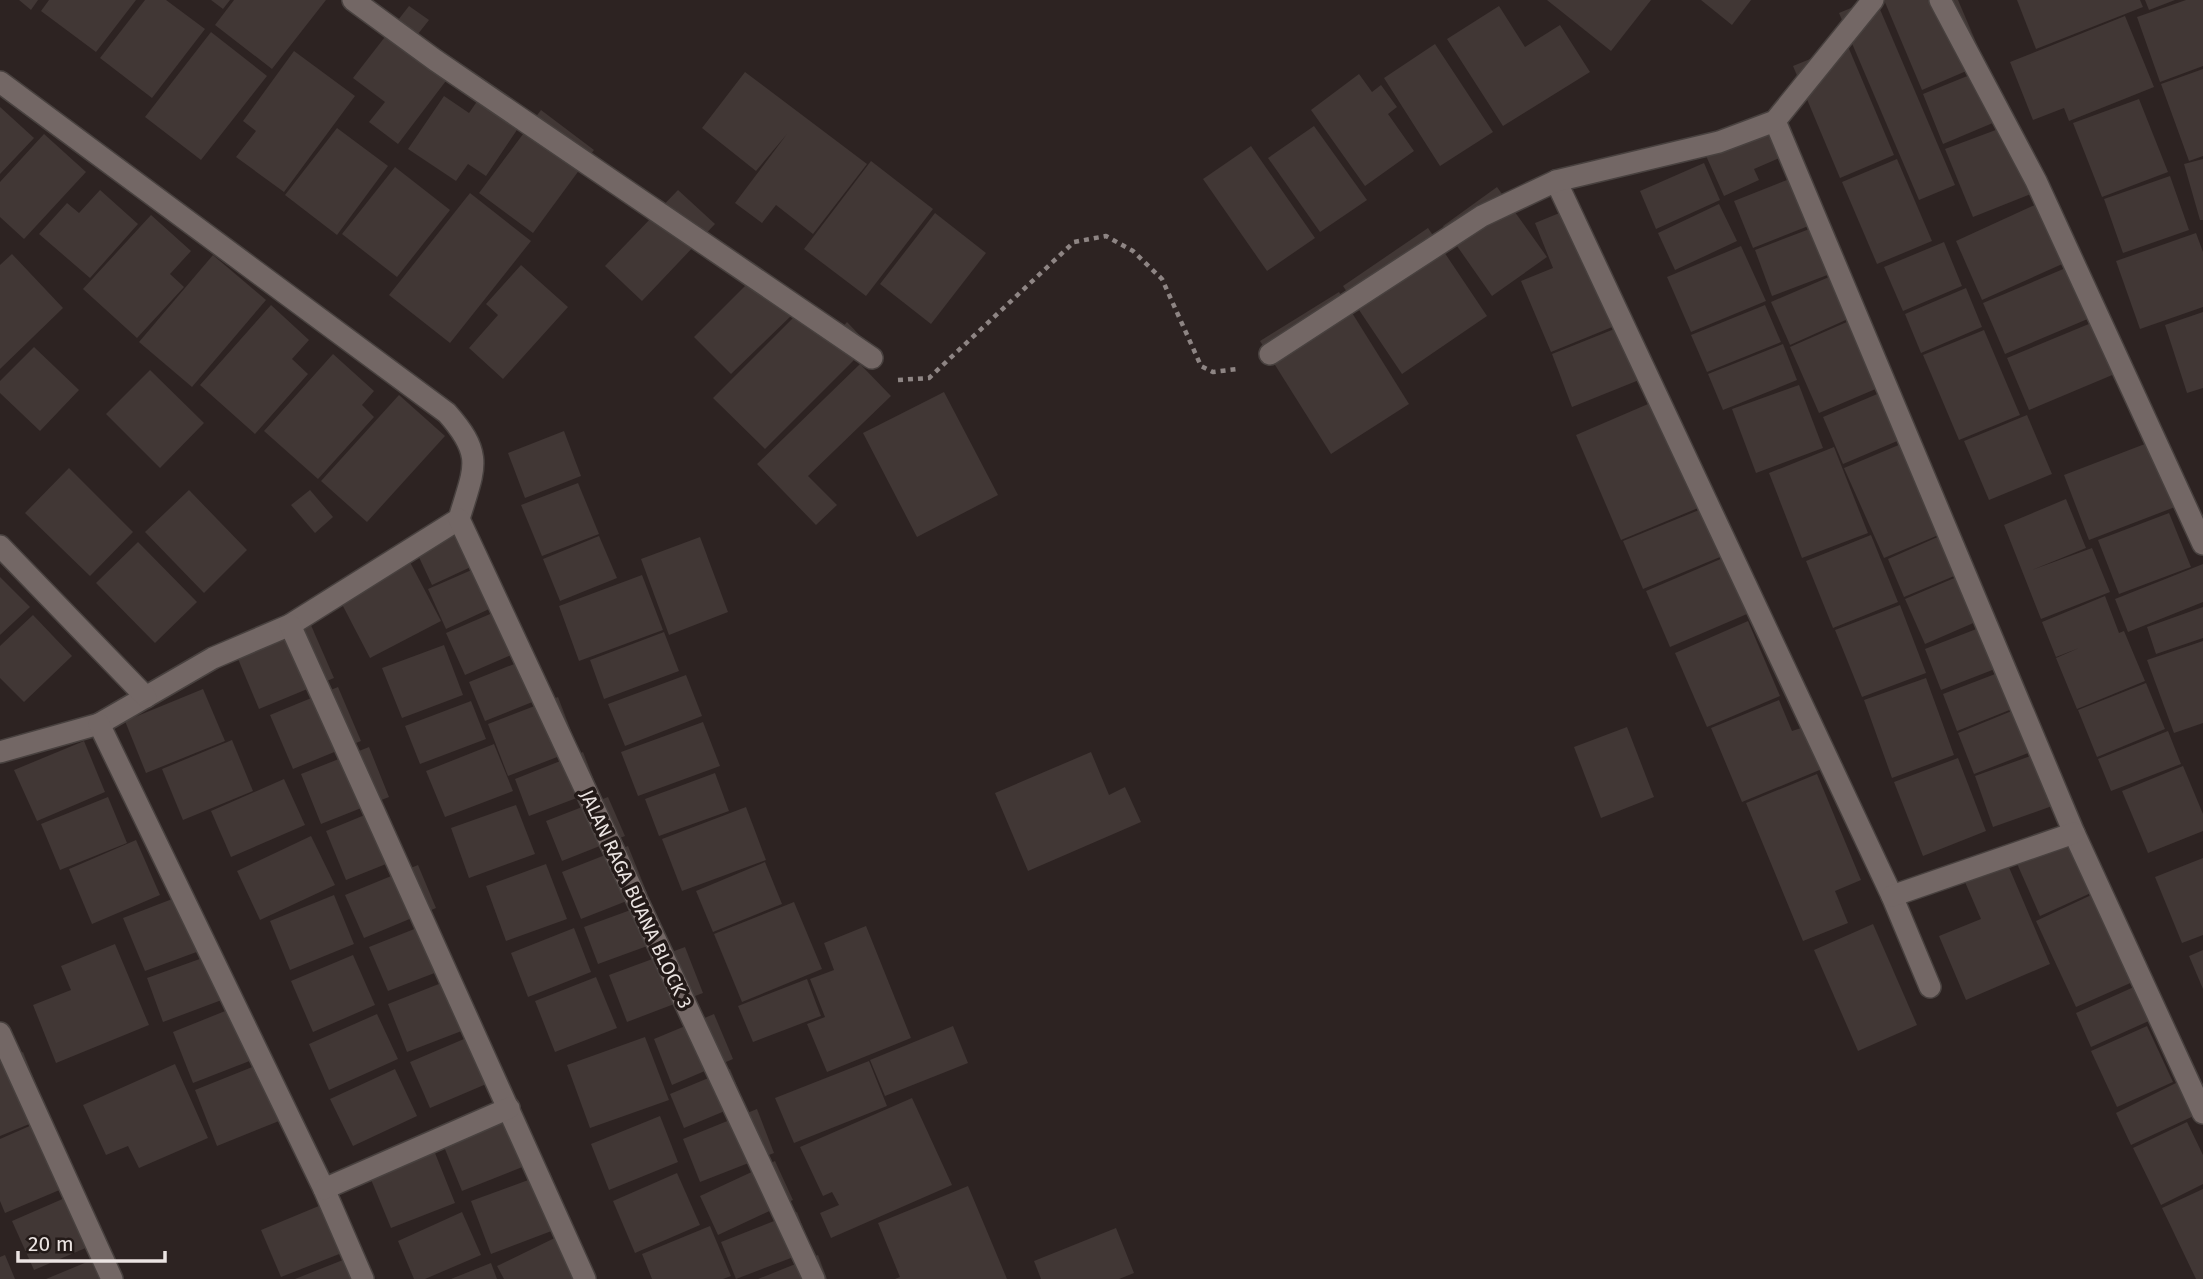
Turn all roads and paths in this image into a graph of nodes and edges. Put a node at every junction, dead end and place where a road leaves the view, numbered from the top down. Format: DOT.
graph roads {
  1 [pos="353,0"];
  2 [pos="1873,0"];
  3 [pos="1940,0"];
  4 [pos="0,82"];
  5 [pos="1775,121"];
  6 [pos="1556,181"];
  7 [pos="1270,354"];
  8 [pos="872,358"];
  9 [pos="459,519"];
  10 [pos="2203,544"];
  11 [pos="0,546"];
  12 [pos="290,625"];
  13 [pos="146,697"];
  14 [pos="99,724"];
  15 [pos="0,752"];
  16 [pos="2074,833"];
  17 [pos="1892,896"];
  18 [pos="1930,987"];
  19 [pos="0,1033"];
  20 [pos="509,1108"];
  21 [pos="2203,1113"];
  22 [pos="324,1189"];
  23 [pos="112,1279"];
  24 [pos="363,1279"];
  25 [pos="585,1279"];
  26 [pos="814,1279"];
  1 -- 8 [label="street"];
  2 -- 5 [label="street"];
  3 -- 10 [label="street"];
  4 -- 9 [label="street"];
  5 -- 6 [label="street"];
  5 -- 16 [label="street"];
  6 -- 7 [label="street"];
  6 -- 17 [label="street"];
  7 -- 8 [label="path"];
  9 -- 12 [label="street"];
  9 -- 26 [label="street, JALAN RAGA BUANA BLOCK 3"];
  11 -- 13 [label="street"];
  12 -- 13 [label="street"];
  12 -- 20 [label="street"];
  13 -- 14 [label="street"];
  14 -- 15 [label="street"];
  14 -- 22 [label="street"];
  16 -- 17 [label="street"];
  16 -- 21 [label="street"];
  17 -- 18 [label="street"];
  19 -- 23 [label="street"];
  20 -- 22 [label="street"];
  20 -- 25 [label="street"];
  22 -- 24 [label="street"];
}
